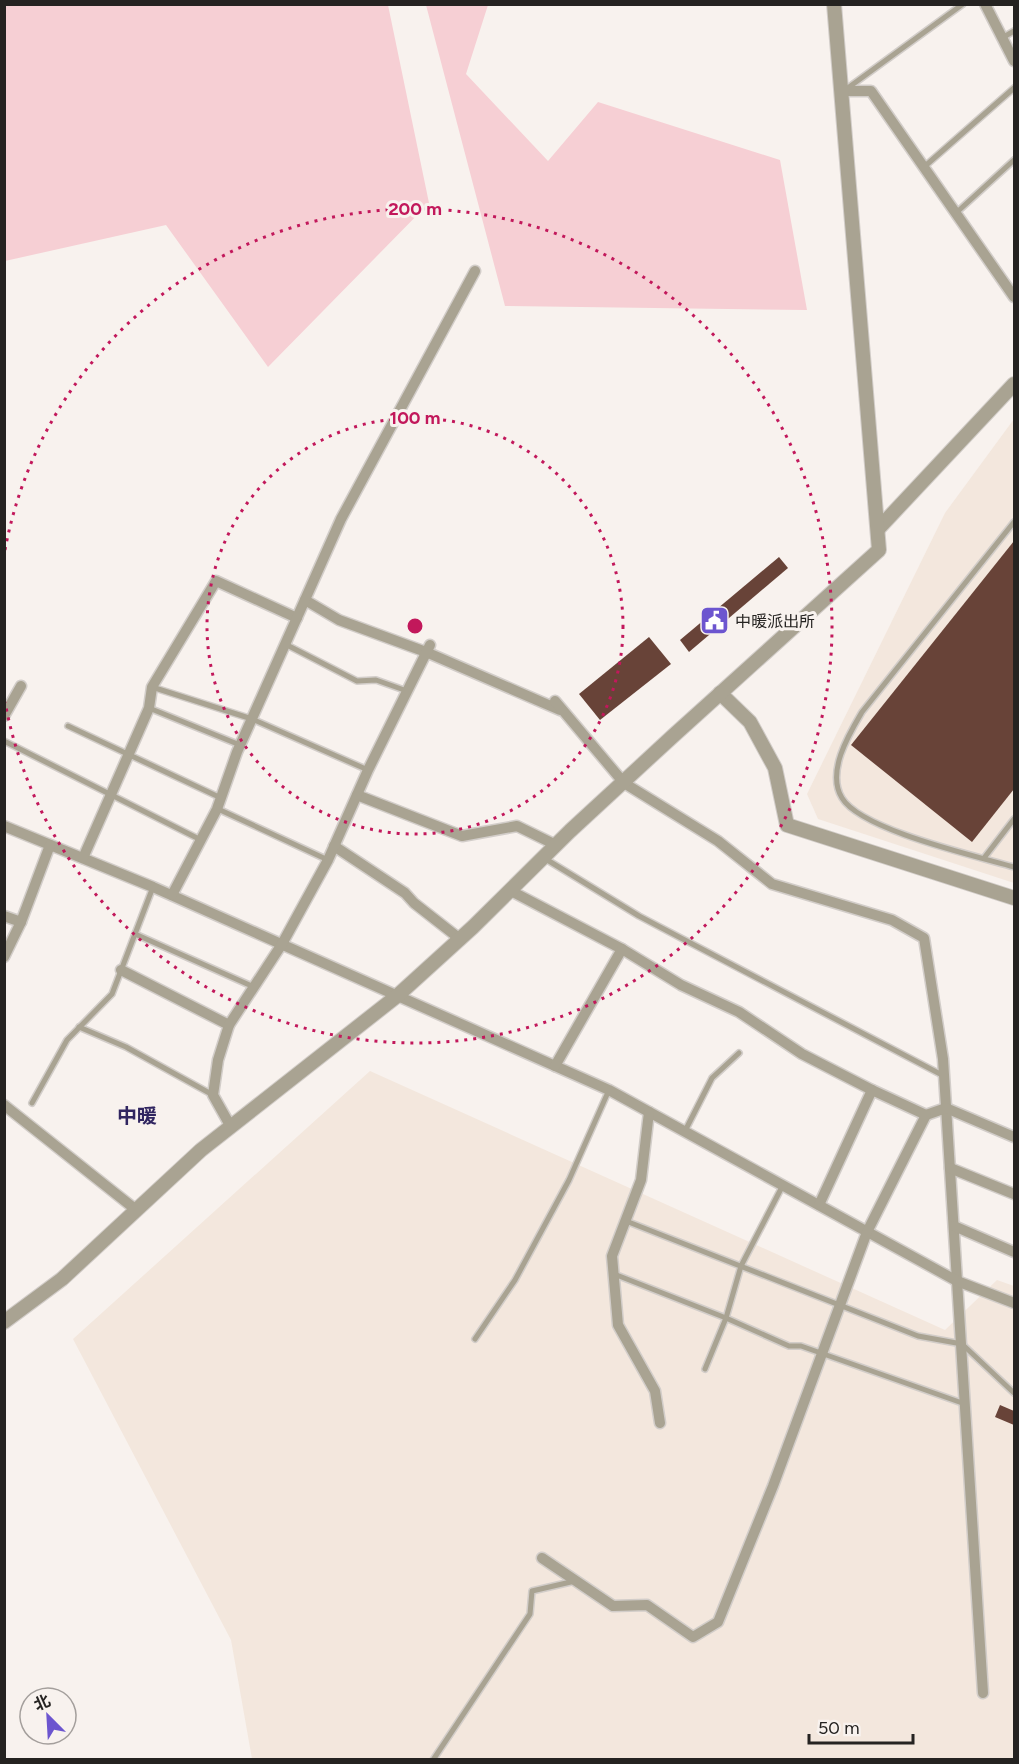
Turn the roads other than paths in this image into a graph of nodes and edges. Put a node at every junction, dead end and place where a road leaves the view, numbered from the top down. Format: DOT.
graph roads {
  1 [pos="834,4"];
  2 [pos="963,4"];
  3 [pos="985,4"];
  4 [pos="1014,31"];
  5 [pos="1002,38"];
  6 [pos="1014,61"];
  7 [pos="1014,88"];
  8 [pos="844,90"];
  9 [pos="1014,160"];
  10 [pos="924,168"];
  11 [pos="956,213"];
  12 [pos="475,271"];
  13 [pos="1014,297"];
  14 [pos="1014,386"];
  15 [pos="1014,522"];
  16 [pos="879,528"];
  17 [pos="305,600"];
  18 [pos="297,618"];
  19 [pos="285,644"];
  20 [pos="428,648"];
  21 [pos="21,686"];
  22 [pos="153,687"];
  23 [pos="407,691"];
  24 [pos="720,693"];
  25 [pos="555,702"];
  26 [pos="148,708"];
  27 [pos="564,712"];
  28 [pos="4,716"];
  29 [pos="252,719"];
  30 [pos="68,726"];
  31 [pos="4,741"];
  32 [pos="240,745"];
  33 [pos="127,756"];
  34 [pos="368,770"];
  35 [pos="624,783"];
  36 [pos="110,794"];
  37 [pos="357,795"];
  38 [pos="219,804"];
  39 [pos="1014,819"];
  40 [pos="6,830"];
  41 [pos="201,840"];
  42 [pos="50,845"];
  43 [pos="556,845"];
  44 [pos="334,846"];
  45 [pos="543,857"];
  46 [pos="82,858"];
  47 [pos="984,858"];
  48 [pos="328,860"];
  49 [pos="1014,867"];
  50 [pos="153,887"];
  51 [pos="509,890"];
  52 [pos="172,895"];
  53 [pos="1014,898"];
  54 [pos="4,916"];
  55 [pos="21,922"];
  56 [pos="135,934"];
  57 [pos="460,939"];
  58 [pos="282,944"];
  59 [pos="622,949"];
  60 [pos="4,957"];
  61 [pos="121,970"];
  62 [pos="254,987"];
  63 [pos="397,996"];
  64 [pos="229,1025"];
  65 [pos="79,1027"];
  66 [pos="739,1053"];
  67 [pos="555,1066"];
  68 [pos="945,1076"];
  69 [pos="872,1089"];
  70 [pos="609,1090"];
  71 [pos="213,1095"];
  72 [pos="32,1103"];
  73 [pos="4,1105"];
  74 [pos="946,1108"];
  75 [pos="649,1112"];
  76 [pos="926,1115"];
  77 [pos="231,1126"];
  78 [pos="685,1131"];
  79 [pos="1014,1137"];
  80 [pos="950,1168"];
  81 [pos="783,1185"];
  82 [pos="1014,1194"];
  83 [pos="819,1205"];
  84 [pos="135,1209"];
  85 [pos="625,1221"];
  86 [pos="954,1226"];
  87 [pos="867,1232"];
  88 [pos="1014,1252"];
  89 [pos="741,1266"];
  90 [pos="614,1274"];
  91 [pos="957,1281"];
  92 [pos="1014,1303"];
  93 [pos="840,1306"];
  94 [pos="7,1316"];
  95 [pos="726,1318"];
  96 [pos="475,1339"];
  97 [pos="962,1344"];
  98 [pos="822,1354"];
  99 [pos="705,1369"];
  100 [pos="1014,1393"];
  101 [pos="965,1404"];
  102 [pos="660,1423"];
  103 [pos="542,1558"];
  104 [pos="575,1581"];
  105 [pos="983,1693"];
  106 [pos="433,1760"];
  1 -- 16 [label="street"];
  2 -- 8 [label="lane"];
  3 -- 5 [label="street"];
  4 -- 5 [label="lane"];
  5 -- 6 [label="street"];
  7 -- 10 [label="lane"];
  8 -- 10 [label="street"];
  9 -- 11 [label="lane"];
  10 -- 11 [label="street"];
  11 -- 13 [label="street"];
  12 -- 17 [label="street"];
  14 -- 16 [label="street"];
  15 -- 47 [label="lane"];
  16 -- 24 [label="street"];
  17 -- 18 [label="street"];
  17 -- 20 [label="street"];
  18 -- 19 [label="street"];
  18 -- 22 [label="street"];
  19 -- 23 [label="lane"];
  19 -- 29 [label="street"];
  20 -- 23 [label="street"];
  20 -- 27 [label="street"];
  21 -- 28 [label="street"];
  22 -- 26 [label="street"];
  22 -- 29 [label="lane"];
  23 -- 34 [label="street"];
  24 -- 35 [label="street"];
  24 -- 53 [label="street"];
  25 -- 27 [label="street"];
  26 -- 32 [label="lane"];
  26 -- 33 [label="street"];
  27 -- 35 [label="street"];
  29 -- 32 [label="street"];
  29 -- 34 [label="lane"];
  30 -- 33 [label="lane"];
  31 -- 36 [label="lane"];
  32 -- 38 [label="street"];
  33 -- 36 [label="street"];
  33 -- 38 [label="lane"];
  34 -- 37 [label="street"];
  35 -- 43 [label="street"];
  35 -- 68 [label="street"];
  36 -- 41 [label="lane"];
  36 -- 46 [label="street"];
  37 -- 43 [label="street"];
  37 -- 44 [label="street"];
  38 -- 41 [label="street"];
  38 -- 48 [label="lane"];
  39 -- 47 [label="lane"];
  40 -- 42 [label="street"];
  41 -- 52 [label="street"];
  42 -- 46 [label="street"];
  42 -- 55 [label="street"];
  43 -- 45 [label="street"];
  44 -- 48 [label="street"];
  44 -- 57 [label="street"];
  45 -- 51 [label="street"];
  45 -- 68 [label="lane"];
  46 -- 50 [label="street"];
  47 -- 49 [label="lane"];
  48 -- 58 [label="street"];
  50 -- 52 [label="street"];
  50 -- 56 [label="lane"];
  51 -- 57 [label="street"];
  51 -- 59 [label="street"];
  52 -- 58 [label="street"];
  54 -- 55 [label="street"];
  55 -- 60 [label="street"];
  56 -- 61 [label="lane"];
  56 -- 62 [label="lane"];
  57 -- 63 [label="street"];
  58 -- 62 [label="street"];
  58 -- 63 [label="street"];
  59 -- 67 [label="street"];
  59 -- 69 [label="street"];
  61 -- 64 [label="street"];
  61 -- 65 [label="lane"];
  62 -- 64 [label="street"];
  63 -- 67 [label="street"];
  63 -- 77 [label="street"];
  64 -- 71 [label="street"];
  65 -- 71 [label="lane"];
  65 -- 72 [label="lane"];
  66 -- 78 [label="lane"];
  67 -- 70 [label="street"];
  68 -- 74 [label="street"];
  69 -- 76 [label="street"];
  69 -- 83 [label="street"];
  70 -- 75 [label="street"];
  70 -- 96 [label="lane"];
  71 -- 77 [label="street"];
  73 -- 84 [label="street"];
  74 -- 76 [label="street"];
  74 -- 79 [label="street"];
  74 -- 80 [label="street"];
  75 -- 78 [label="street"];
  75 -- 85 [label="street"];
  76 -- 87 [label="street"];
  77 -- 84 [label="street"];
  78 -- 81 [label="street"];
  80 -- 82 [label="street"];
  80 -- 86 [label="street"];
  81 -- 83 [label="street"];
  81 -- 89 [label="lane"];
  83 -- 87 [label="street"];
  84 -- 94 [label="street"];
  85 -- 89 [label="lane"];
  85 -- 90 [label="street"];
  86 -- 88 [label="street"];
  86 -- 91 [label="street"];
  87 -- 91 [label="street"];
  87 -- 93 [label="street"];
  89 -- 93 [label="lane"];
  89 -- 95 [label="lane"];
  90 -- 95 [label="lane"];
  90 -- 102 [label="street"];
  91 -- 92 [label="street"];
  91 -- 97 [label="street"];
  93 -- 97 [label="lane"];
  93 -- 98 [label="street"];
  95 -- 98 [label="lane"];
  95 -- 99 [label="lane"];
  97 -- 100 [label="lane"];
  97 -- 101 [label="street"];
  98 -- 101 [label="lane"];
  98 -- 104 [label="street"];
  101 -- 105 [label="street"];
  103 -- 104 [label="street"];
  104 -- 106 [label="lane"];
}
